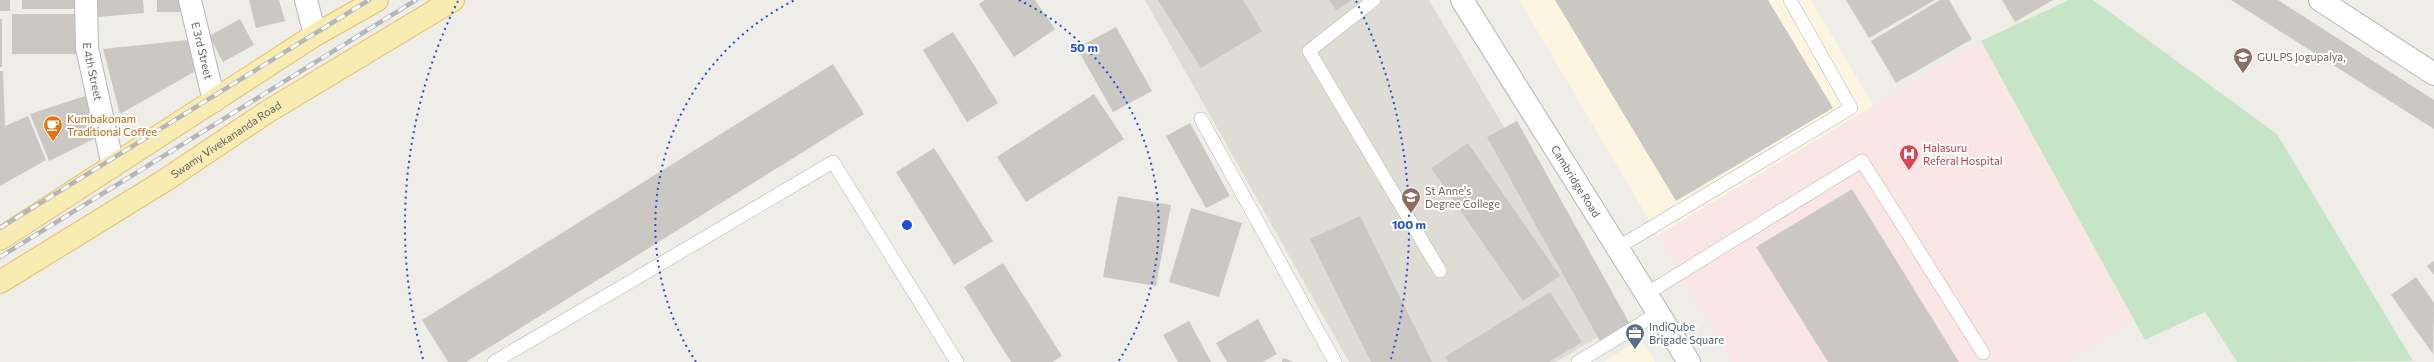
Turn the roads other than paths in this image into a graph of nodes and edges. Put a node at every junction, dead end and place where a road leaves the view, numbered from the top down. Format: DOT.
graph roads {
  1 [pos="86,0"];
  2 [pos="190,0"];
  3 [pos="306,0"];
  4 [pos="377,0"];
  5 [pos="453,0"];
  6 [pos="1374,0"];
  7 [pos="1462,0"];
  8 [pos="1790,0"];
  9 [pos="2320,0"];
  10 [pos="315,35"];
  11 [pos="2434,74"];
  12 [pos="214,100"];
  13 [pos="1201,119"];
  14 [pos="113,166"];
  15 [pos="0,239"];
  16 [pos="1618,248"];
  17 [pos="1440,270"];
  18 [pos="0,282"];
  19 [pos="1646,294"];
  20 [pos="1658,313"];
  21 [pos="1982,353"];
  22 [pos="494,362"];
  23 [pos="956,362"];
  24 [pos="1335,362"];
  25 [pos="1578,362"];
  26 [pos="1689,362"];
  1 -- 14 [label="street, E 4th Street"];
  2 -- 12 [label="street, E 3rd Street"];
  3 -- 10 [label="street"];
  4 -- 10 [label="main road"];
  5 -- 18 [label="main road, Swamy Vivekananda Road"];
  6 -- 17 [label="lane"];
  7 -- 16 [label="street, Cambridge Road"];
  8 -- 16 [label="lane"];
  9 -- 11 [label="street"];
  10 -- 12 [label="main road"];
  12 -- 14 [label="main road"];
  13 -- 24 [label="lane"];
  14 -- 15 [label="main road"];
  16 -- 19 [label="street, Cambridge Road"];
  19 -- 20 [label="street, Cambridge Road"];
  19 -- 21 [label="lane"];
  20 -- 25 [label="lane"];
  20 -- 26 [label="street, Cambridge Road"];
  22 -- 23 [label="lane"];
}
